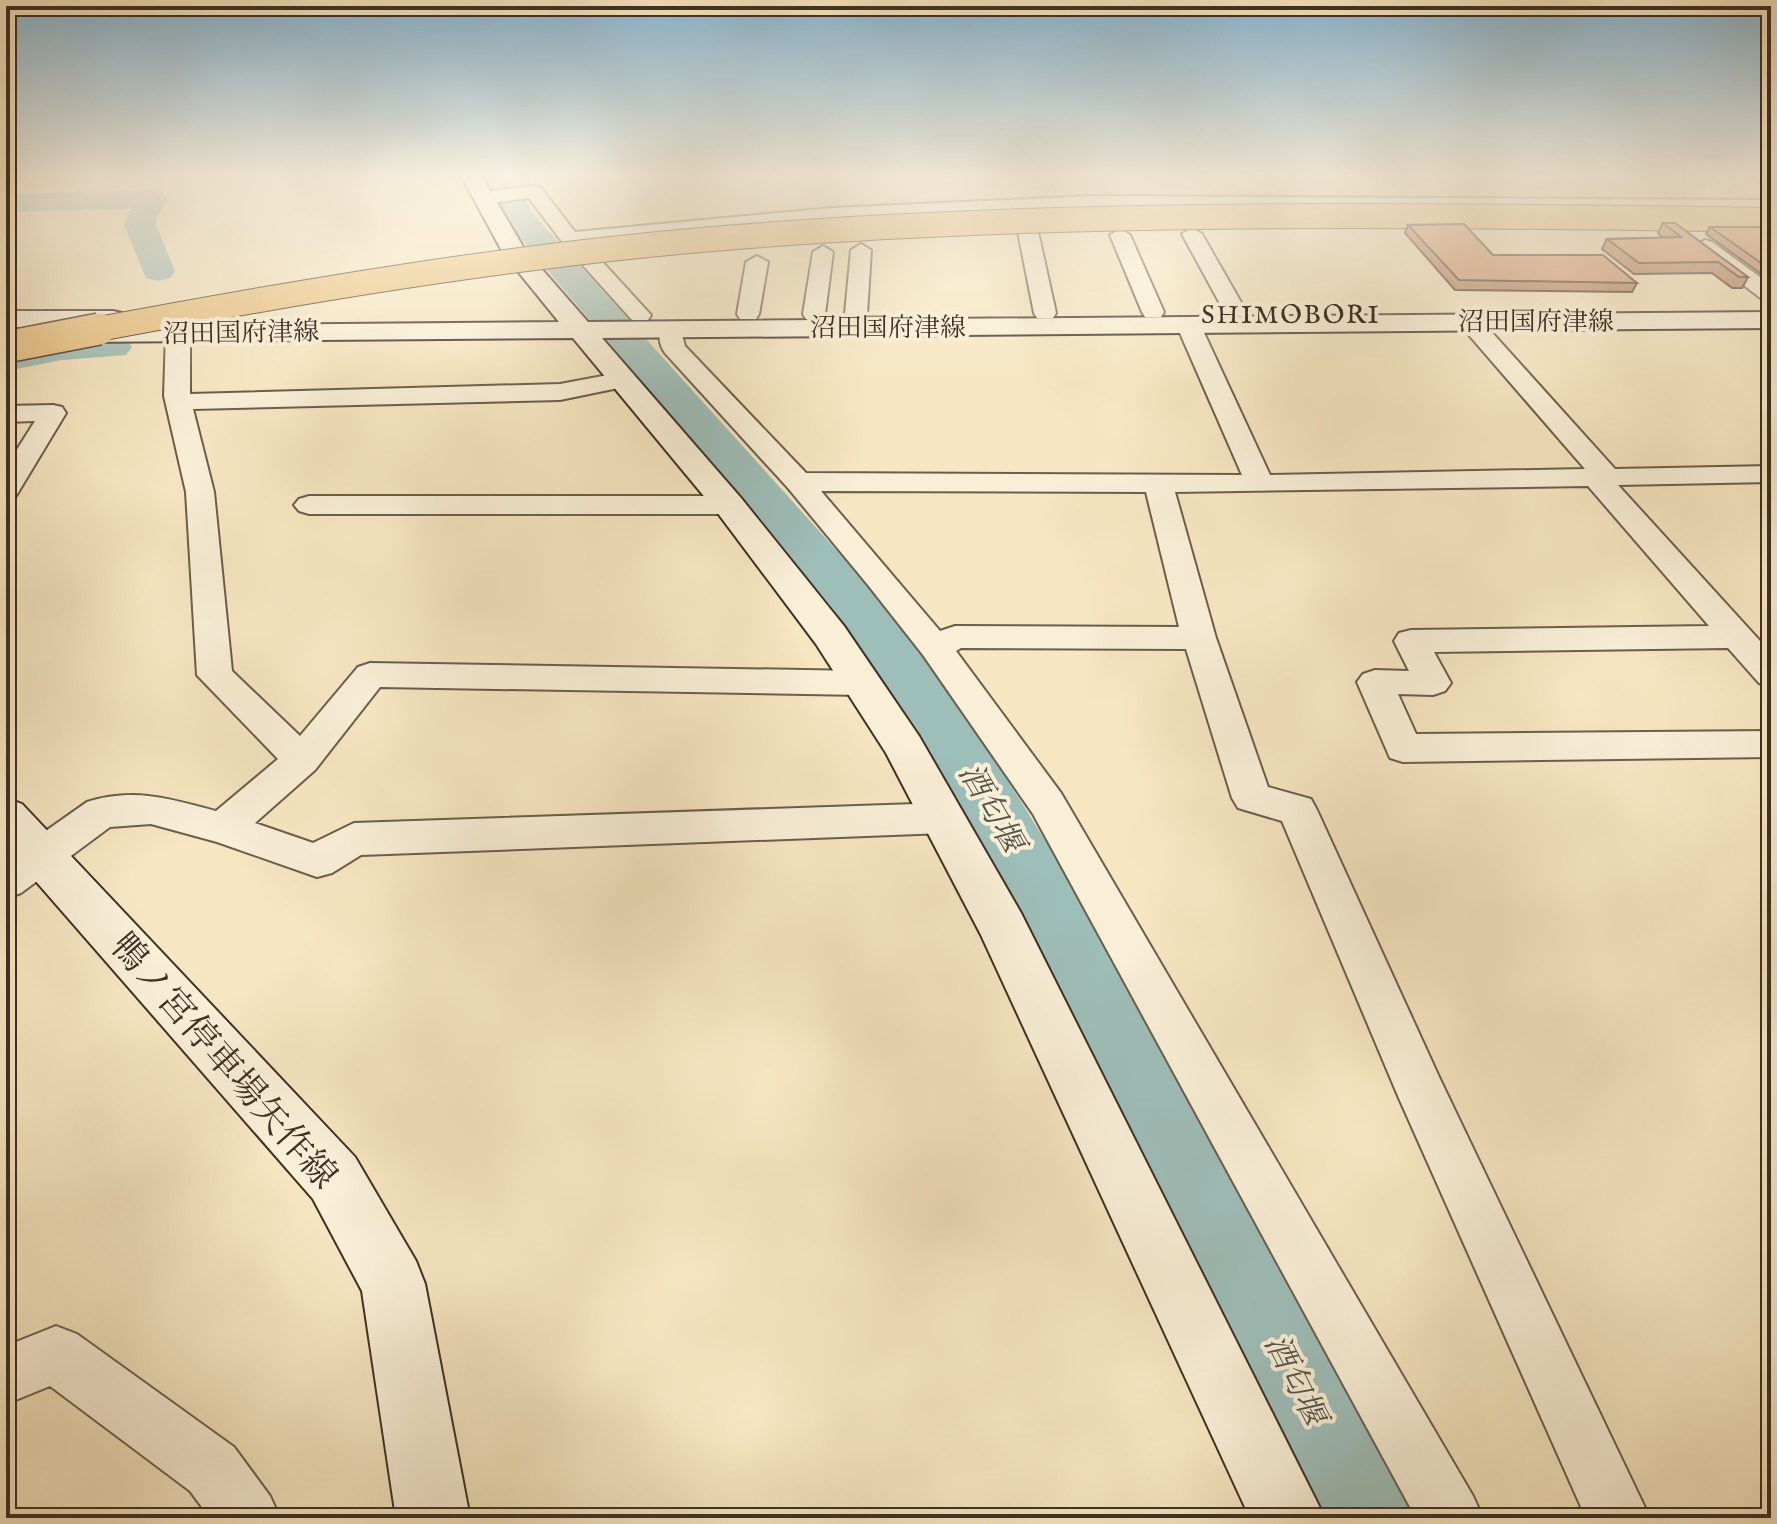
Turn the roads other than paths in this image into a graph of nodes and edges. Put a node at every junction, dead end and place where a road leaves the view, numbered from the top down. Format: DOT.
graph roads {
  1 [pos="512,248"];
  2 [pos="550,248"];
  3 [pos="579,248"];
  4 [pos="620,248"];
  5 [pos="1031,248"];
  6 [pos="1126,248"];
  7 [pos="1200,248"];
  8 [pos="1707,248"];
  9 [pos="861,250"];
  10 [pos="823,252"];
  11 [pos="757,262"];
  12 [pos="1771,295"];
  13 [pos="1771,310"];
  14 [pos="1235,311"];
  15 [pos="1153,312"];
  16 [pos="1045,313"];
  17 [pos="748,314"];
  18 [pos="814,314"];
  19 [pos="856,314"];
  20 [pos="6,319"];
  21 [pos="645,319"];
  22 [pos="1771,320"];
  23 [pos="579,322"];
  24 [pos="1470,322"];
  25 [pos="1188,324"];
  26 [pos="178,333"];
  27 [pos="6,335"];
  28 [pos="6,347"];
  29 [pos="624,380"];
  30 [pos="181,402"];
  31 [pos="6,414"];
  32 [pos="1771,474"];
  33 [pos="1602,478"];
  34 [pos="798,482"];
  35 [pos="1158,482"];
  36 [pos="1260,484"];
  37 [pos="6,490"];
  38 [pos="309,505"];
  39 [pos="729,505"];
  40 [pos="1737,637"];
  41 [pos="1199,638"];
  42 [pos="935,647"];
  43 [pos="1771,675"];
  44 [pos="862,683"];
  45 [pos="1771,744"];
  46 [pos="302,760"];
  47 [pos="945,818"];
  48 [pos="223,828"];
  49 [pos="18,850"];
  50 [pos="6,1375"];
  51 [pos="432,1517"];
  52 [pos="248,1518"];
  53 [pos="1288,1518"];
  54 [pos="1451,1518"];
  55 [pos="1618,1518"];
  1 -- 23 [label="main road"];
  2 -- 27 [label="highway"];
  3 -- 21 [label="street"];
  4 -- 28 [label="highway, bridge"];
  5 -- 16 [label="street"];
  6 -- 15 [label="street"];
  7 -- 14 [label="street"];
  8 -- 12 [label="street"];
  9 -- 19 [label="street"];
  10 -- 18 [label="street"];
  11 -- 17 [label="street"];
  13 -- 14 [label="main road, 沼田国府津線"];
  14 -- 15 [label="main road, 沼田国府津線"];
  15 -- 16 [label="main road, 沼田国府津線"];
  16 -- 19 [label="main road, 沼田国府津線"];
  17 -- 18 [label="main road, 沼田国府津線"];
  17 -- 21 [label="main road, 沼田国府津線"];
  18 -- 19 [label="main road, 沼田国府津線"];
  20 -- 23 [label="main road, 沼田国府津線"];
  21 -- 23 [label="main road, 沼田国府津線"];
  21 -- 23 [label="main road, 沼田国府津線"];
  21 -- 25 [label="main road, 沼田国府津線"];
  21 -- 34 [label="street"];
  22 -- 24 [label="main road, 沼田国府津線"];
  23 -- 26 [label="main road, 沼田国府津線"];
  23 -- 29 [label="main road"];
  24 -- 25 [label="main road, 沼田国府津線"];
  24 -- 33 [label="street"];
  25 -- 36 [label="street"];
  26 -- 27 [label="main road, 沼田国府津線"];
  26 -- 30 [label="street"];
  29 -- 30 [label="street"];
  29 -- 39 [label="main road"];
  30 -- 46 [label="street"];
  31 -- 37 [label="street"];
  32 -- 33 [label="street"];
  33 -- 36 [label="street"];
  33 -- 40 [label="street"];
  34 -- 35 [label="street"];
  34 -- 42 [label="street"];
  35 -- 36 [label="street"];
  35 -- 41 [label="street"];
  38 -- 39 [label="street"];
  39 -- 44 [label="main road"];
  40 -- 43 [label="street"];
  40 -- 45 [label="street"];
  41 -- 42 [label="street"];
  41 -- 55 [label="street"];
  42 -- 54 [label="street"];
  44 -- 46 [label="street"];
  44 -- 47 [label="main road"];
  46 -- 48 [label="street"];
  47 -- 48 [label="street"];
  47 -- 53 [label="main road"];
  48 -- 49 [label="street"];
  49 -- 51 [label="main road, 鴨ノ宮停車場矢作線"];
  50 -- 52 [label="street"];
}
